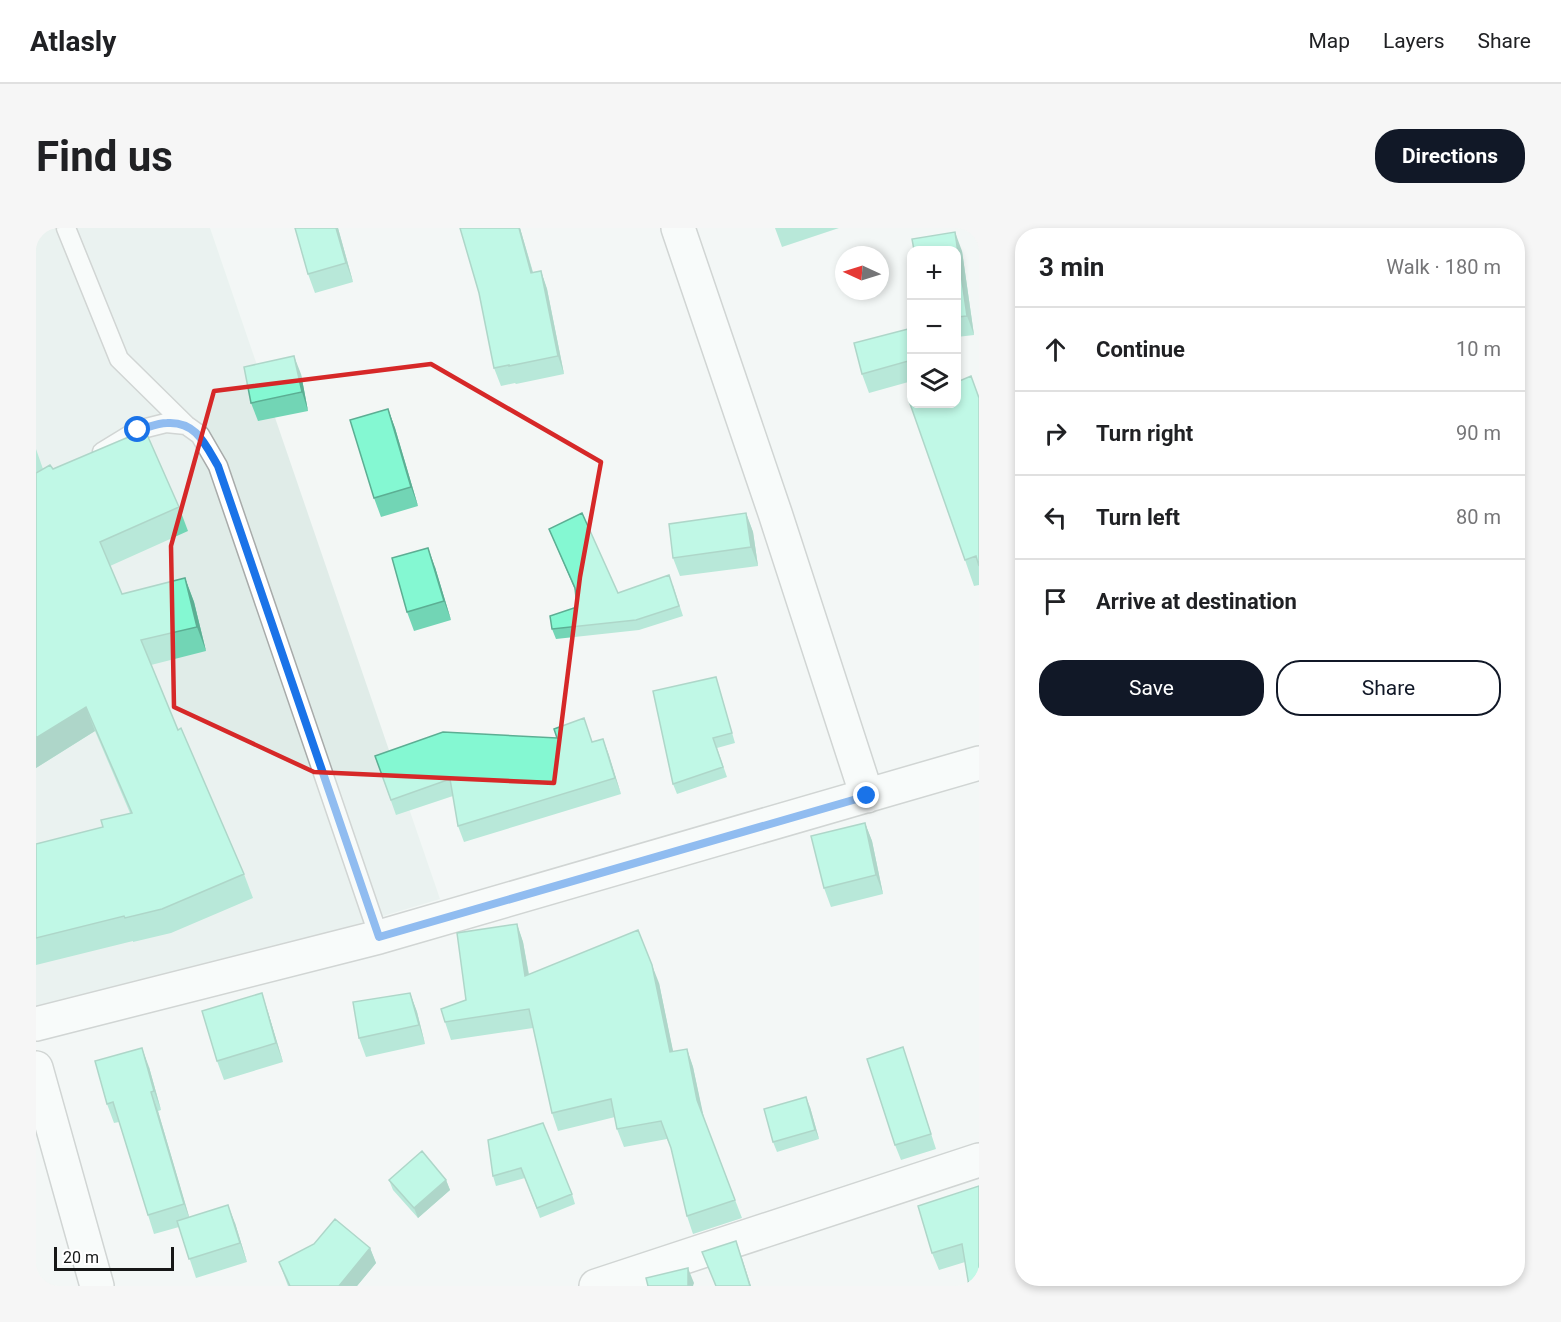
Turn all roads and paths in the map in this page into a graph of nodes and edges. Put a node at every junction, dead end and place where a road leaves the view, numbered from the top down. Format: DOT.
graph roads {
  1 [pos="66,228"];
  2 [pos="678,228"];
  3 [pos="186,425"];
  4 [pos="87,460"];
  5 [pos="979,763"];
  6 [pos="867,796"];
  7 [pos="379,937"];
  8 [pos="36,1024"];
  9 [pos="36,1068"];
  10 [pos="979,1160"];
  11 [pos="97,1286"];
  12 [pos="596,1286"];
  1 -- 3 [label="lane"];
  2 -- 6 [label="street"];
  3 -- 4 [label="lane"];
  3 -- 7 [label="lane"];
  5 -- 6 [label="street"];
  6 -- 7 [label="street"];
  7 -- 8 [label="street"];
  9 -- 11 [label="street"];
  10 -- 12 [label="street"];
}
